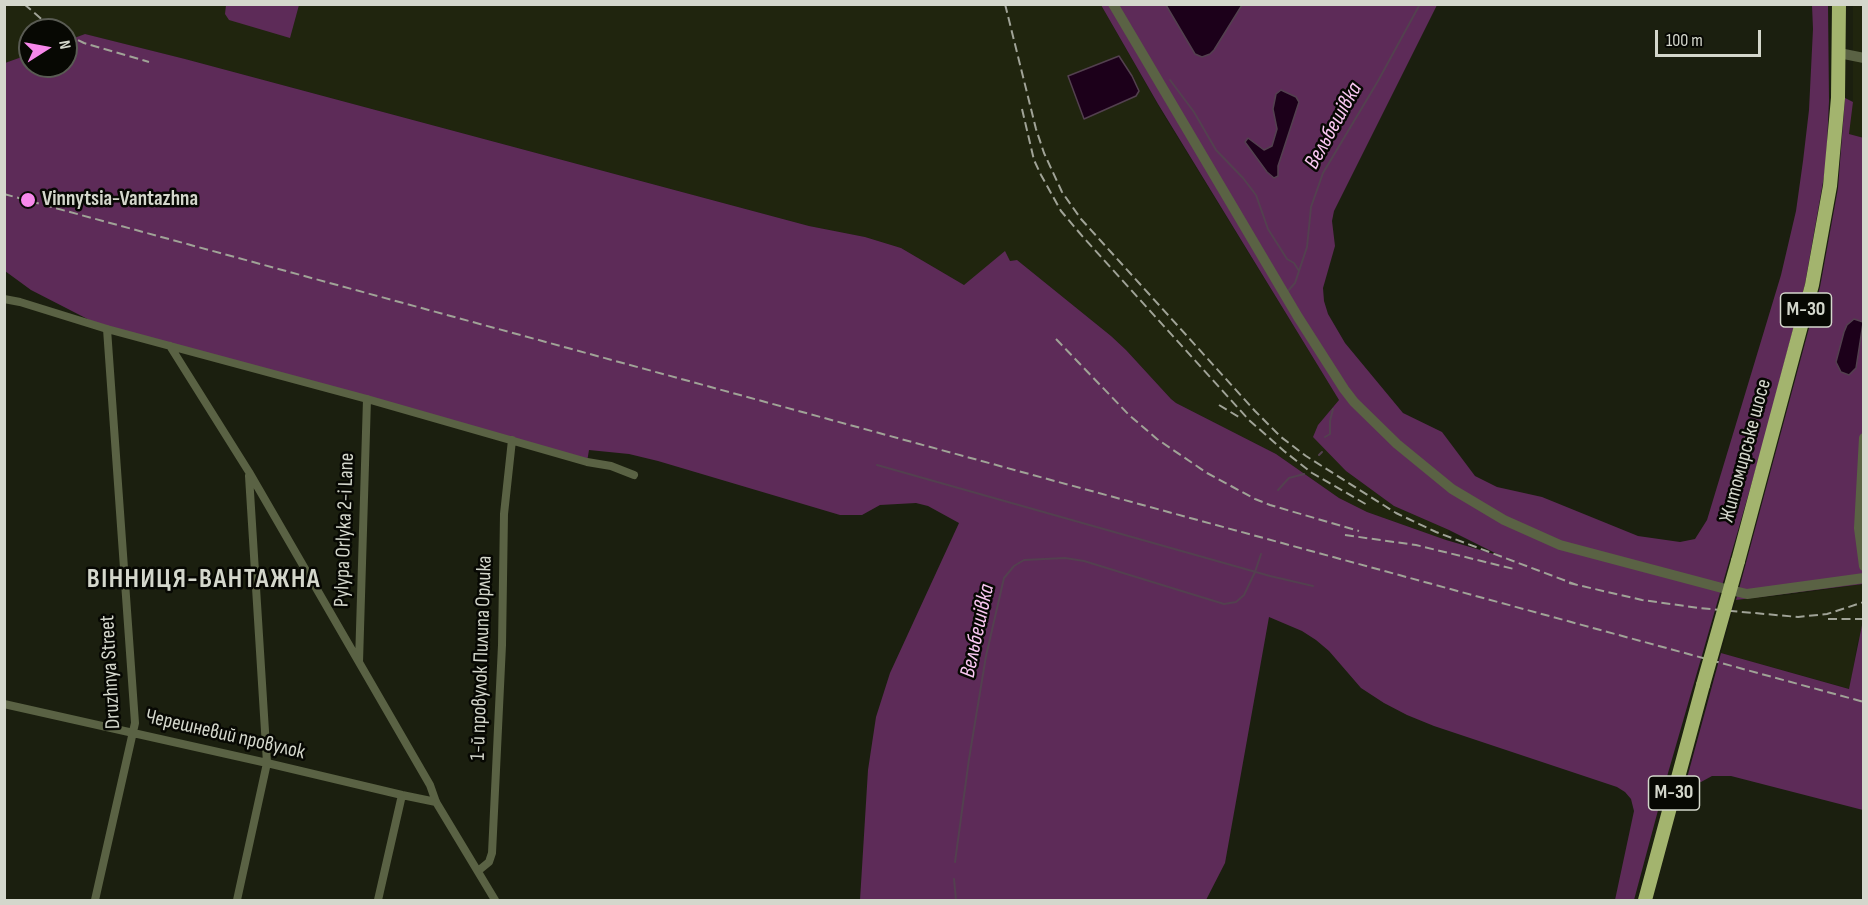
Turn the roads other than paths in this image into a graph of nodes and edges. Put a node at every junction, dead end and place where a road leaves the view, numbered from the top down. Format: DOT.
graph roads {
  1 [pos="1113,4"];
  2 [pos="1839,4"];
  3 [pos="1839,53"];
  4 [pos="1863,58"];
  5 [pos="4,299"];
  6 [pos="107,329"];
  7 [pos="171,346"];
  8 [pos="367,399"];
  9 [pos="1863,438"];
  10 [pos="512,440"];
  11 [pos="249,472"];
  12 [pos="634,476"];
  13 [pos="1863,566"];
  14 [pos="1863,578"];
  15 [pos="359,662"];
  16 [pos="4,704"];
  17 [pos="134,733"];
  18 [pos="267,763"];
  19 [pos="402,795"];
  20 [pos="436,802"];
  21 [pos="478,870"];
  22 [pos="95,900"];
  23 [pos="237,900"];
  24 [pos="378,900"];
  25 [pos="495,900"];
  26 [pos="1645,900"];
  1 -- 14 [label="street"];
  2 -- 3 [label="highway, Житомирське шосе / М-30"];
  3 -- 4 [label="street"];
  3 -- 26 [label="highway, Житомирське шосе / М-30, bridge"];
  5 -- 6 [label="street"];
  6 -- 7 [label="street"];
  6 -- 17 [label="street, Druzhnya Street"];
  7 -- 8 [label="street"];
  7 -- 11 [label="street"];
  8 -- 10 [label="street"];
  8 -- 15 [label="street, Pylypa Orlyka 2-i Lane"];
  9 -- 13 [label="street"];
  10 -- 12 [label="street"];
  10 -- 21 [label="street, 1-й провулок Пилипа Орлика"];
  11 -- 15 [label="street"];
  11 -- 18 [label="street"];
  15 -- 20 [label="street"];
  16 -- 17 [label="street, Черешневий провулок"];
  17 -- 18 [label="street, Черешневий провулок"];
  17 -- 22 [label="street, Druzhnya Street"];
  18 -- 19 [label="street, Черешневий провулок"];
  18 -- 23 [label="street"];
  19 -- 20 [label="street, Черешневий провулок"];
  19 -- 24 [label="street"];
  20 -- 21 [label="street"];
  21 -- 25 [label="street"];
}
